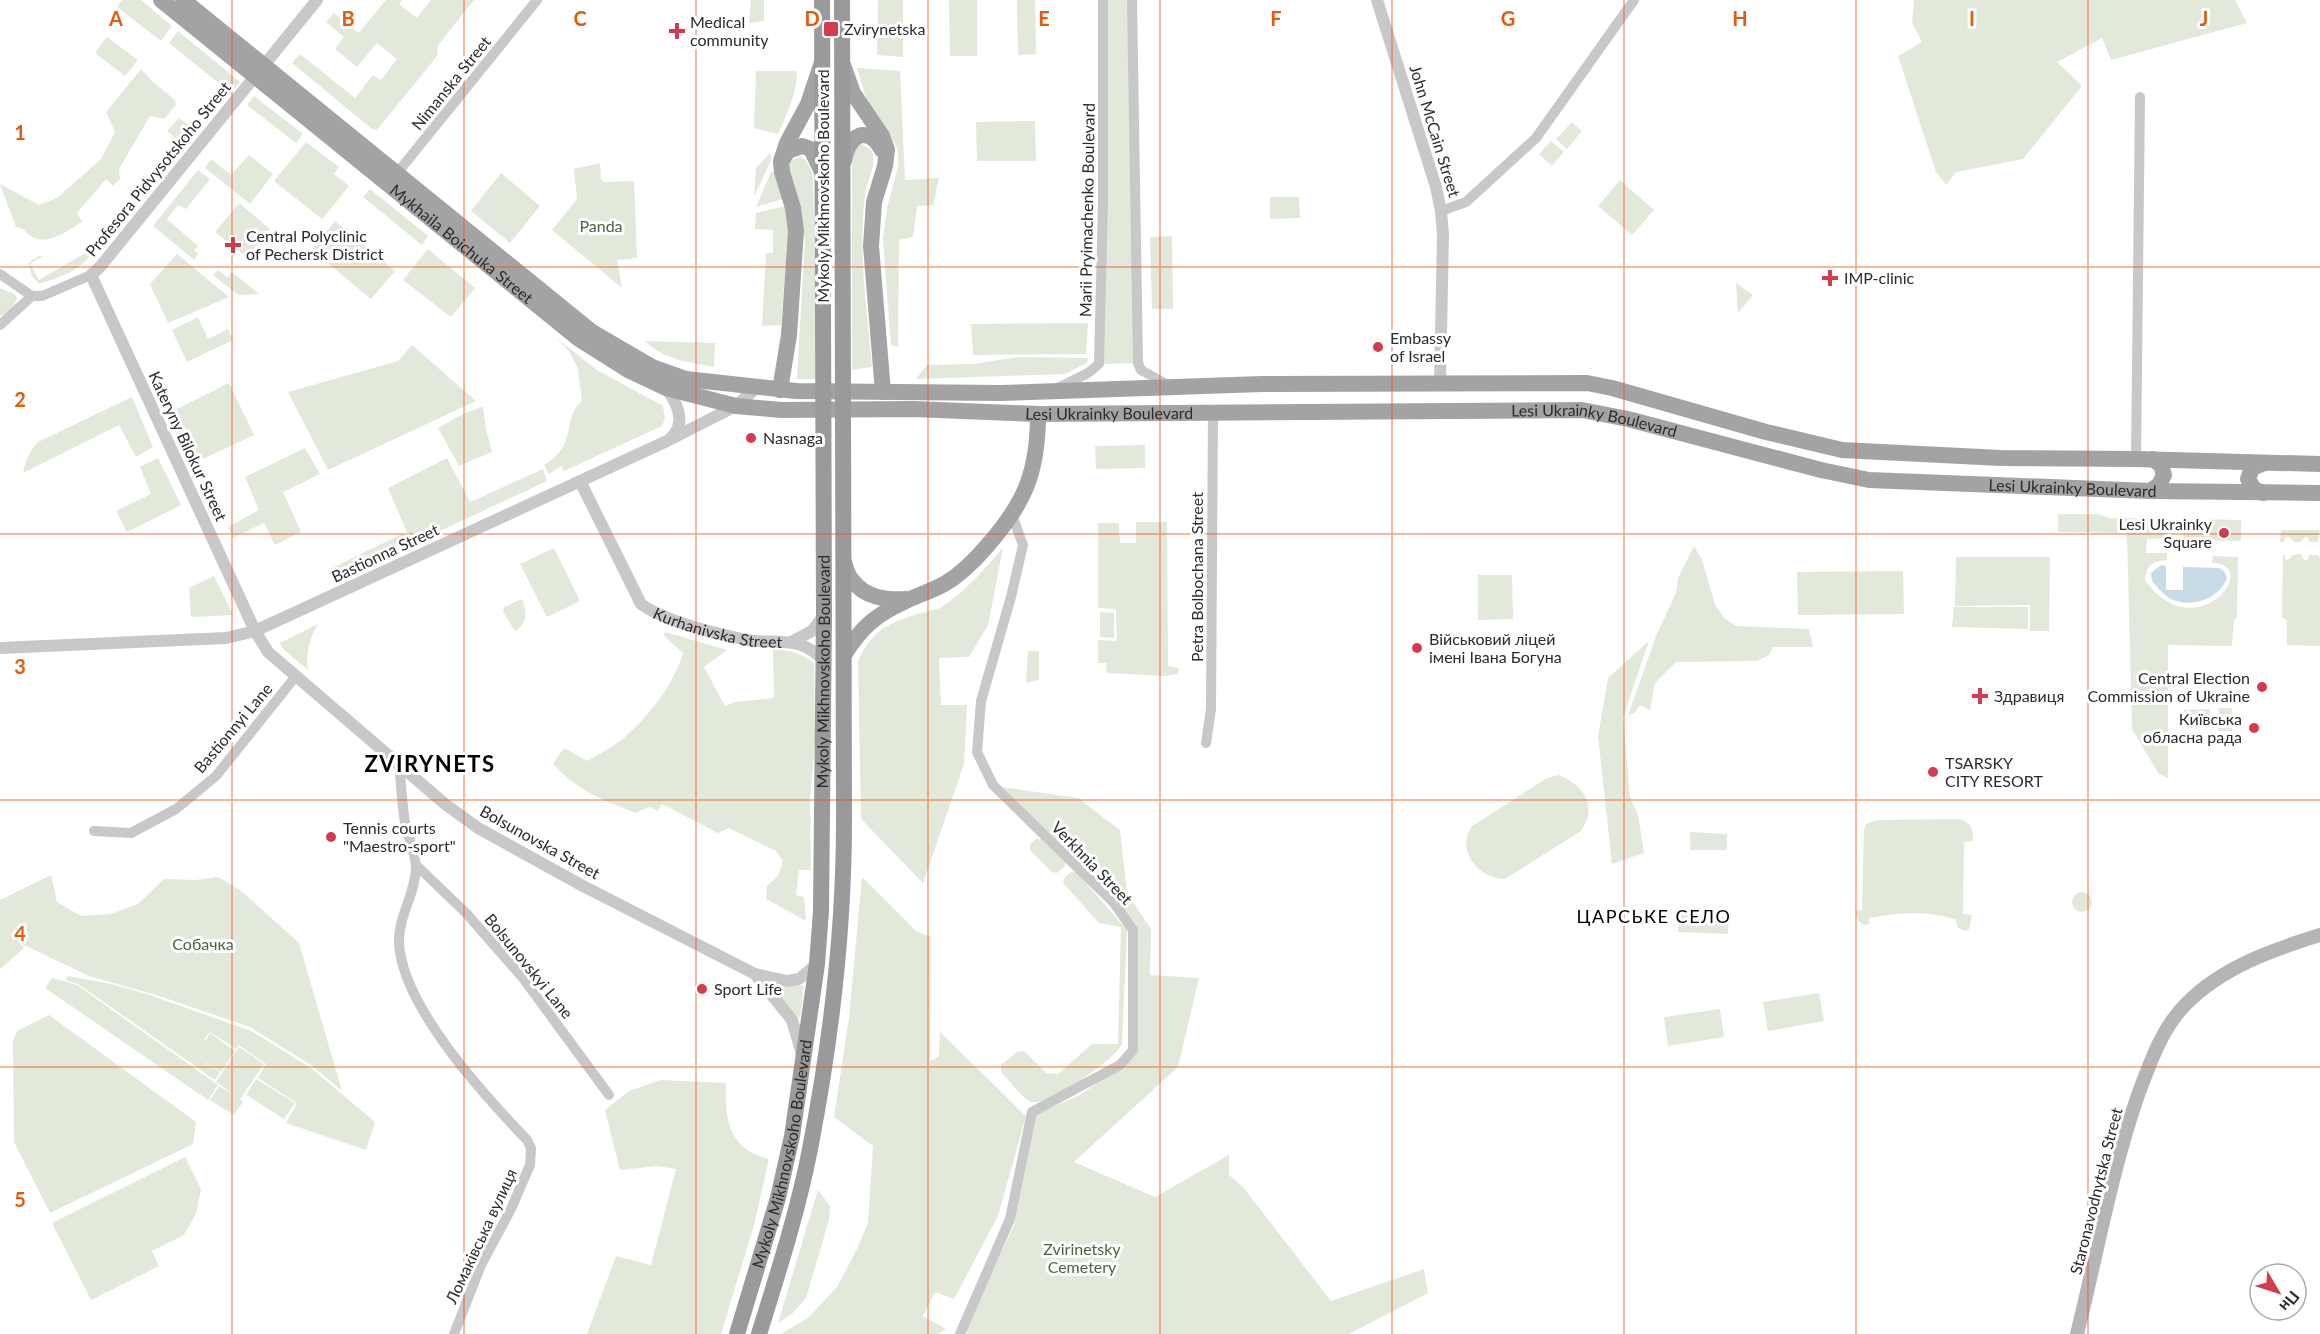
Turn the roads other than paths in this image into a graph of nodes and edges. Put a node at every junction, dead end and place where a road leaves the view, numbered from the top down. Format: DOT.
graph roads {
  1 [pos="161,0"];
  2 [pos="183,0"];
  3 [pos="317,0"];
  4 [pos="537,0"];
  5 [pos="822,0"];
  6 [pos="842,0"];
  7 [pos="1103,0"];
  8 [pos="1132,0"];
  9 [pos="1377,0"];
  10 [pos="1634,0"];
  11 [pos="822,61"];
  12 [pos="843,64"];
  13 [pos="259,71"];
  14 [pos="2140,98"];
  15 [pos="886,158"];
  16 [pos="781,161"];
  17 [pos="843,167"];
  18 [pos="823,176"];
  19 [pos="392,179"];
  20 [pos="1442,211"];
  21 [pos="0,274"];
  22 [pos="91,275"];
  23 [pos="32,296"];
  24 [pos="0,325"];
  25 [pos="1440,383"];
  26 [pos="1171,387"];
  27 [pos="666,388"];
  28 [pos="756,388"];
  29 [pos="788,390"];
  30 [pos="875,391"];
  31 [pos="914,391"];
  32 [pos="1050,392"];
  33 [pos="736,406"];
  34 [pos="864,409"];
  35 [pos="913,409"];
  36 [pos="1213,411"];
  37 [pos="1440,411"];
  38 [pos="1038,414"];
  39 [pos="667,441"];
  40 [pos="2144,459"];
  41 [pos="2264,463"];
  42 [pos="2320,464"];
  43 [pos="580,481"];
  44 [pos="2150,491"];
  45 [pos="2263,493"];
  46 [pos="2320,493"];
  47 [pos="1012,514"];
  48 [pos="844,562"];
  49 [pos="910,599"];
  50 [pos="824,615"];
  51 [pos="255,631"];
  52 [pos="791,642"];
  53 [pos="0,648"];
  54 [pos="844,655"];
  55 [pos="824,661"];
  56 [pos="296,676"];
  57 [pos="1206,744"];
  58 [pos="399,763"];
  59 [pos="94,831"];
  60 [pos="416,865"];
  61 [pos="2320,935"];
  62 [pos="817,964"];
  63 [pos="755,974"];
  64 [pos="804,1061"];
  65 [pos="609,1095"];
  66 [pos="454,1334"];
  67 [pos="737,1334"];
  68 [pos="759,1334"];
  69 [pos="960,1334"];
  70 [pos="2077,1334"];
  1 -- 13 [label="main road, Mykhaila Boichuka Street"];
  2 -- 13 [label="main road, Mykhaila Boichuka Street"];
  3 -- 13 [label="street, Profesora Pidvysotskoho Street"];
  4 -- 19 [label="street, Nimanska Street"];
  5 -- 11 [label="highway, Mykoly Mikhnovskoho Boulevard"];
  6 -- 12 [label="highway, Mykoly Mikhnovskoho Boulevard"];
  7 -- 32 [label="street, Marii Pryimachenko Boulevard"];
  8 -- 26 [label="street"];
  9 -- 20 [label="street, John McCain Street"];
  10 -- 20 [label="street"];
  11 -- 16 [label="main road"];
  11 -- 18 [label="highway, Mykoly Mikhnovskoho Boulevard"];
  12 -- 15 [label="main road"];
  12 -- 17 [label="highway, Mykoly Mikhnovskoho Boulevard"];
  13 -- 19 [label="main road, Mykhaila Boichuka Street"];
  13 -- 22 [label="street, Profesora Pidvysotskoho Street"];
  14 -- 40 [label="street"];
  15 -- 17 [label="main road"];
  15 -- 30 [label="main road"];
  16 -- 18 [label="main road"];
  16 -- 29 [label="main road"];
  17 -- 48 [label="highway, Mykoly Mikhnovskoho Boulevard"];
  18 -- 50 [label="highway, Mykoly Mikhnovskoho Boulevard"];
  19 -- 27 [label="main road, Mykhaila Boichuka Street"];
  19 -- 28 [label="main road, Mykhaila Boichuka Street"];
  20 -- 25 [label="street, John McCain Street"];
  21 -- 23 [label="street"];
  22 -- 23 [label="street, Profesora Pidvysotskoho Street"];
  22 -- 51 [label="street, Kateryny Bilokur Street"];
  23 -- 24 [label="street, Profesora Pidvysotskoho Street"];
  25 -- 26 [label="main road, Lesi Ukrainky Boulevard"];
  25 -- 37 [label="main road"];
  25 -- 40 [label="main road, Lesi Ukrainky Boulevard"];
  26 -- 32 [label="main road, Lesi Ukrainky Boulevard"];
  27 -- 33 [label="main road, Mykhaila Boichuka Street"];
  27 -- 39 [label="street"];
  28 -- 29 [label="main road, Mykhaila Boichuka Street"];
  28 -- 33 [label="street, Bastionna Street"];
  29 -- 30 [label="main road, Mykhaila Boichuka Street"];
  30 -- 31 [label="main road, Lesi Ukrainky Boulevard"];
  31 -- 32 [label="main road, Lesi Ukrainky Boulevard"];
  31 -- 35 [label="main road"];
  33 -- 34 [label="main road, Mykhaila Boichuka Street"];
  33 -- 39 [label="street, Bastionna Street"];
  34 -- 35 [label="main road, Lesi Ukrainky Boulevard"];
  35 -- 38 [label="main road, Lesi Ukrainky Boulevard"];
  36 -- 37 [label="main road, Lesi Ukrainky Boulevard"];
  36 -- 38 [label="main road, Lesi Ukrainky Boulevard"];
  36 -- 57 [label="street, Petra Bolbochana Street"];
  37 -- 44 [label="main road, Lesi Ukrainky Boulevard"];
  38 -- 47 [label="main road"];
  39 -- 43 [label="street, Bastionna Street"];
  40 -- 41 [label="main road, Lesi Ukrainky Boulevard"];
  40 -- 44 [label="main road"];
  41 -- 42 [label="main road, Lesi Ukrainky Boulevard"];
  41 -- 45 [label="main road"];
  43 -- 51 [label="street, Bastionna Street"];
  43 -- 52 [label="street, Kurhanivska Street"];
  44 -- 45 [label="main road, Lesi Ukrainky Boulevard"];
  45 -- 46 [label="main road, Lesi Ukrainky Boulevard"];
  47 -- 49 [label="main road"];
  47 -- 69 [label="street, Verkhnia Street"];
  48 -- 49 [label="main road"];
  48 -- 54 [label="highway, Mykoly Mikhnovskoho Boulevard"];
  49 -- 54 [label="main road"];
  50 -- 52 [label="street, Kurhanivska Street"];
  50 -- 55 [label="highway, Mykoly Mikhnovskoho Boulevard"];
  51 -- 53 [label="street, Bastionna Street"];
  51 -- 56 [label="street, Bolsunovska Street"];
  52 -- 55 [label="street, Kurhanivska Street"];
  54 -- 68 [label="highway, Mykoly Mikhnovskoho Boulevard"];
  55 -- 62 [label="highway, Mykoly Mikhnovskoho Boulevard"];
  56 -- 58 [label="street, Bolsunovska Street"];
  56 -- 59 [label="street, Bastionnyi Lane"];
  58 -- 60 [label="street, Ломаківська вулиця"];
  58 -- 63 [label="street, Bolsunovska Street"];
  60 -- 65 [label="street, Bolsunovskyi Lane"];
  60 -- 66 [label="street, Ломаківська вулиця"];
  61 -- 70 [label="main road, Staronavodnytska Street"];
  62 -- 63 [label="street, Bolsunovska Street"];
  62 -- 64 [label="highway, Mykoly Mikhnovskoho Boulevard"];
  63 -- 64 [label="street, Bolsunovska Street"];
  64 -- 67 [label="highway, Mykoly Mikhnovskoho Boulevard"];
}
